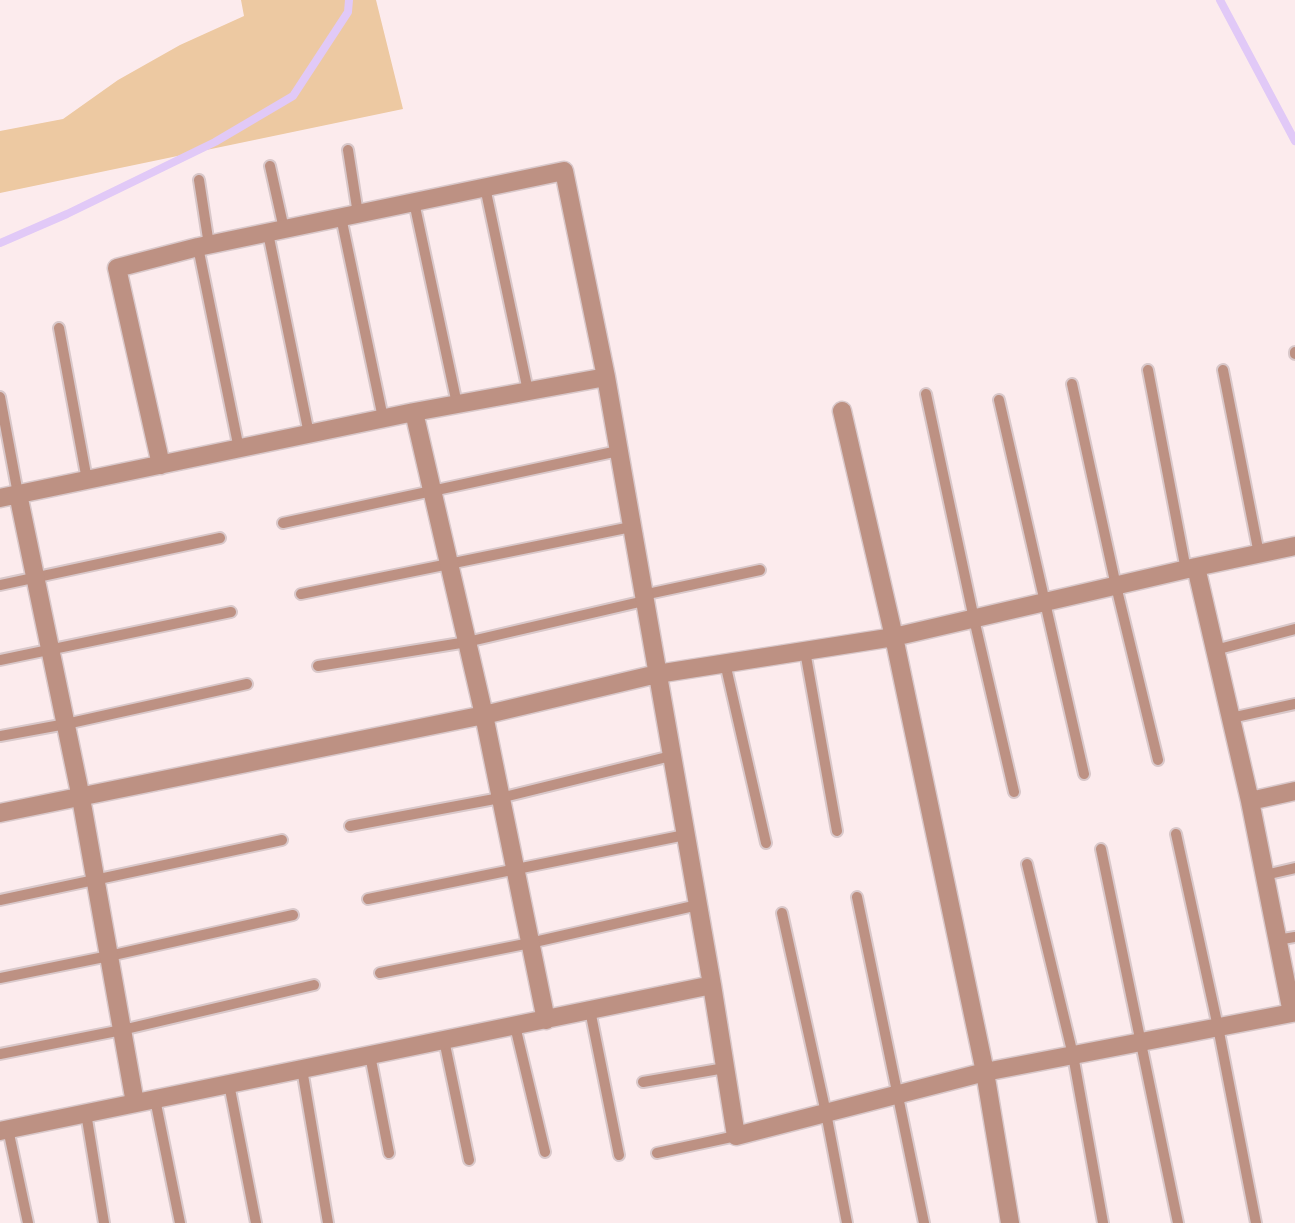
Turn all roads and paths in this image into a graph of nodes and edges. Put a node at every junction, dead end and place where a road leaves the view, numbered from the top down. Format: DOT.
graph roads {
  1 [pos="348,150"];
  2 [pos="270,166"];
  3 [pos="199,180"];
  4 [pos="485,187"];
  5 [pos="414,202"];
  6 [pos="350,216"];
  7 [pos="276,231"];
  8 [pos="204,246"];
  9 [pos="59,328"];
  10 [pos="1148,370"];
  11 [pos="1223,370"];
  12 [pos="606,377"];
  13 [pos="1072,384"];
  14 [pos="528,391"];
  15 [pos="926,394"];
  16 [pos="0,397"];
  17 [pos="999,400"];
  18 [pos="457,404"];
  19 [pos="842,411"];
  20 [pos="414,412"];
  21 [pos="383,418"];
  22 [pos="309,434"];
  23 [pos="239,449"];
  24 [pos="618,451"];
  25 [pos="161,465"];
  26 [pos="87,480"];
  27 [pos="432,492"];
  28 [pos="18,494"];
  29 [pos="0,498"];
  30 [pos="283,523"];
  31 [pos="631,527"];
  32 [pos="219,538"];
  33 [pos="1295,546"];
  34 [pos="1259,554"];
  35 [pos="449,563"];
  36 [pos="1191,568"];
  37 [pos="760,570"];
  38 [pos="35,578"];
  39 [pos="0,585"];
  40 [pos="1116,586"];
  41 [pos="301,594"];
  42 [pos="644,598"];
  43 [pos="1045,602"];
  44 [pos="231,612"];
  45 [pos="974,619"];
  46 [pos="1295,629"];
  47 [pos="894,637"];
  48 [pos="467,642"];
  49 [pos="50,650"];
  50 [pos="1215,650"];
  51 [pos="805,651"];
  52 [pos="0,660"];
  53 [pos="725,663"];
  54 [pos="318,666"];
  55 [pos="657,674"];
  56 [pos="247,684"];
  57 [pos="1295,704"];
  58 [pos="484,715"];
  59 [pos="1231,718"];
  60 [pos="66,724"];
  61 [pos="0,736"];
  62 [pos="671,756"];
  63 [pos="1158,760"];
  64 [pos="1084,774"];
  65 [pos="1295,791"];
  66 [pos="1014,792"];
  67 [pos="81,798"];
  68 [pos="500,798"];
  69 [pos="1250,801"];
  70 [pos="0,813"];
  71 [pos="351,826"];
  72 [pos="837,831"];
  73 [pos="1176,834"];
  74 [pos="685,835"];
  75 [pos="282,840"];
  76 [pos="766,843"];
  77 [pos="1101,849"];
  78 [pos="1027,864"];
  79 [pos="1295,868"];
  80 [pos="515,870"];
  81 [pos="1265,876"];
  82 [pos="96,880"];
  83 [pos="857,897"];
  84 [pos="368,899"];
  85 [pos="0,900"];
  86 [pos="698,905"];
  87 [pos="782,913"];
  88 [pos="293,915"];
  89 [pos="1286,939"];
  90 [pos="530,943"];
  91 [pos="109,956"];
  92 [pos="380,972"];
  93 [pos="0,978"];
  94 [pos="314,985"];
  95 [pos="712,985"];
  96 [pos="590,1010"];
  97 [pos="546,1020"];
  98 [pos="1293,1020"];
  99 [pos="515,1026"];
  100 [pos="1218,1027"];
  101 [pos="122,1030"];
  102 [pos="444,1040"];
  103 [pos="1141,1042"];
  104 [pos="0,1054"];
  105 [pos="370,1055"];
  106 [pos="1073,1055"];
  107 [pos="725,1068"];
  108 [pos="302,1069"];
  109 [pos="985,1072"];
  110 [pos="643,1082"];
  111 [pos="229,1084"];
  112 [pos="896,1095"];
  113 [pos="155,1099"];
  114 [pos="135,1103"];
  115 [pos="86,1113"];
  116 [pos="826,1113"];
  117 [pos="4,1130"];
  118 [pos="736,1136"];
  119 [pos="545,1152"];
  120 [pos="389,1153"];
  121 [pos="657,1153"];
  122 [pos="620,1155"];
  123 [pos="469,1160"];
  124 [pos="28,1223"];
  125 [pos="104,1223"];
  126 [pos="180,1223"];
  127 [pos="256,1223"];
  128 [pos="328,1223"];
  129 [pos="848,1223"];
  130 [pos="924,1223"];
  131 [pos="1010,1223"];
  132 [pos="1103,1223"];
  133 [pos="1178,1223"];
  134 [pos="1256,1223"];
  1 -- 6 [label="lane"];
  2 -- 7 [label="lane"];
  3 -- 8 [label="lane"];
  4 -- 5 [label="street"];
  4 -- 12 [label="street"];
  4 -- 14 [label="lane"];
  5 -- 6 [label="street"];
  5 -- 18 [label="lane"];
  6 -- 7 [label="street"];
  6 -- 21 [label="lane"];
  7 -- 8 [label="street"];
  7 -- 22 [label="lane"];
  8 -- 23 [label="lane"];
  8 -- 25 [label="street"];
  9 -- 26 [label="lane"];
  10 -- 36 [label="lane"];
  11 -- 34 [label="lane"];
  12 -- 14 [label="street"];
  12 -- 24 [label="street"];
  13 -- 40 [label="lane"];
  14 -- 18 [label="street"];
  15 -- 45 [label="lane"];
  16 -- 28 [label="lane"];
  17 -- 43 [label="lane"];
  18 -- 20 [label="street"];
  19 -- 47 [label="street"];
  20 -- 21 [label="street"];
  20 -- 27 [label="street"];
  21 -- 22 [label="street"];
  22 -- 23 [label="street"];
  23 -- 25 [label="street"];
  24 -- 27 [label="lane"];
  24 -- 31 [label="street"];
  25 -- 26 [label="street"];
  26 -- 28 [label="street"];
  27 -- 30 [label="lane"];
  27 -- 35 [label="street"];
  28 -- 29 [label="street"];
  28 -- 38 [label="street"];
  31 -- 35 [label="lane"];
  31 -- 42 [label="street"];
  32 -- 38 [label="lane"];
  33 -- 34 [label="street"];
  34 -- 36 [label="street"];
  35 -- 41 [label="lane"];
  35 -- 48 [label="street"];
  36 -- 40 [label="street"];
  36 -- 50 [label="street"];
  37 -- 42 [label="lane"];
  38 -- 39 [label="lane"];
  38 -- 49 [label="street"];
  40 -- 43 [label="street"];
  40 -- 63 [label="lane"];
  42 -- 48 [label="lane"];
  42 -- 55 [label="street"];
  43 -- 45 [label="street"];
  43 -- 64 [label="lane"];
  44 -- 49 [label="lane"];
  45 -- 47 [label="street"];
  45 -- 66 [label="lane"];
  46 -- 50 [label="lane"];
  47 -- 51 [label="street"];
  47 -- 109 [label="street"];
  48 -- 54 [label="lane"];
  48 -- 58 [label="street"];
  49 -- 52 [label="lane"];
  49 -- 60 [label="street"];
  50 -- 59 [label="street"];
  51 -- 53 [label="street"];
  51 -- 72 [label="lane"];
  53 -- 55 [label="street"];
  53 -- 76 [label="lane"];
  55 -- 58 [label="street"];
  55 -- 62 [label="street"];
  56 -- 60 [label="lane"];
  57 -- 59 [label="lane"];
  58 -- 67 [label="street"];
  58 -- 68 [label="street"];
  59 -- 69 [label="street"];
  60 -- 61 [label="lane"];
  60 -- 67 [label="street"];
  62 -- 68 [label="lane"];
  62 -- 74 [label="street"];
  65 -- 69 [label="street"];
  67 -- 70 [label="street"];
  67 -- 82 [label="street"];
  68 -- 71 [label="lane"];
  68 -- 80 [label="street"];
  69 -- 81 [label="street"];
  73 -- 100 [label="lane"];
  74 -- 80 [label="lane"];
  74 -- 86 [label="street"];
  75 -- 82 [label="lane"];
  77 -- 103 [label="lane"];
  78 -- 106 [label="lane"];
  79 -- 81 [label="lane"];
  80 -- 84 [label="lane"];
  80 -- 90 [label="street"];
  81 -- 89 [label="street"];
  82 -- 85 [label="lane"];
  82 -- 91 [label="street"];
  83 -- 112 [label="lane"];
  86 -- 90 [label="lane"];
  86 -- 95 [label="street"];
  87 -- 116 [label="lane"];
  88 -- 91 [label="lane"];
  89 -- 98 [label="street"];
  90 -- 92 [label="lane"];
  90 -- 97 [label="street"];
  91 -- 93 [label="lane"];
  91 -- 101 [label="street"];
  94 -- 101 [label="lane"];
  95 -- 96 [label="street"];
  95 -- 107 [label="street"];
  96 -- 97 [label="street"];
  96 -- 122 [label="lane"];
  97 -- 99 [label="street"];
  98 -- 100 [label="street"];
  99 -- 102 [label="street"];
  99 -- 119 [label="lane"];
  100 -- 103 [label="street"];
  100 -- 134 [label="lane"];
  101 -- 104 [label="lane"];
  101 -- 114 [label="street"];
  102 -- 105 [label="street"];
  102 -- 123 [label="lane"];
  103 -- 106 [label="street"];
  103 -- 133 [label="lane"];
  105 -- 108 [label="street"];
  105 -- 120 [label="lane"];
  106 -- 109 [label="street"];
  106 -- 132 [label="lane"];
  107 -- 110 [label="lane"];
  107 -- 118 [label="street"];
  108 -- 111 [label="street"];
  108 -- 128 [label="lane"];
  109 -- 112 [label="street"];
  109 -- 131 [label="street"];
  111 -- 113 [label="street"];
  111 -- 127 [label="lane"];
  112 -- 116 [label="street"];
  112 -- 130 [label="lane"];
  113 -- 114 [label="street"];
  113 -- 126 [label="lane"];
  114 -- 115 [label="street"];
  115 -- 117 [label="street"];
  115 -- 125 [label="lane"];
  116 -- 118 [label="street"];
  116 -- 129 [label="lane"];
  117 -- 124 [label="lane"];
  118 -- 121 [label="lane"];
}
